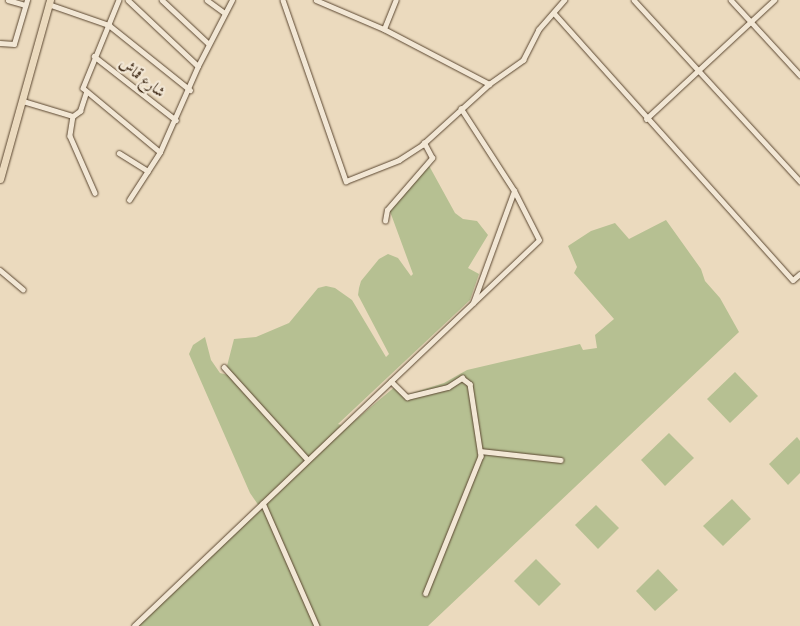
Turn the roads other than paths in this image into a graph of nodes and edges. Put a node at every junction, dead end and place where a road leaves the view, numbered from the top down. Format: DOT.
graph roads {
  1 [pos="8,0"];
  2 [pos="59,0"];
  3 [pos="119,0"];
  4 [pos="128,0"];
  5 [pos="162,0"];
  6 [pos="207,0"];
  7 [pos="232,0"];
  8 [pos="283,0"];
  9 [pos="316,0"];
  10 [pos="396,0"];
  11 [pos="564,0"];
  12 [pos="634,0"];
  13 [pos="731,0"];
  14 [pos="774,0"];
  15 [pos="49,2"];
  16 [pos="26,3"];
  17 [pos="58,7"];
  18 [pos="225,13"];
  19 [pos="554,13"];
  20 [pos="751,21"];
  21 [pos="109,25"];
  22 [pos="384,29"];
  23 [pos="0,43"];
  24 [pos="209,44"];
  25 [pos="94,56"];
  26 [pos="198,66"];
  27 [pos="697,70"];
  28 [pos="800,74"];
  29 [pos="489,84"];
  30 [pos="190,90"];
  31 [pos="86,92"];
  32 [pos="23,101"];
  33 [pos="461,109"];
  34 [pos="73,116"];
  35 [pos="646,119"];
  36 [pos="176,120"];
  37 [pos="424,143"];
  38 [pos="160,152"];
  39 [pos="119,153"];
  40 [pos="148,171"];
  41 [pos="0,179"];
  42 [pos="800,181"];
  43 [pos="514,191"];
  44 [pos="95,193"];
  45 [pos="129,200"];
  46 [pos="385,221"];
  47 [pos="0,270"];
  48 [pos="800,274"];
  49 [pos="23,289"];
  50 [pos="472,304"];
  51 [pos="224,367"];
  52 [pos="391,381"];
  53 [pos="480,451"];
  54 [pos="308,460"];
  55 [pos="561,460"];
  56 [pos="263,503"];
  57 [pos="426,593"];
  58 [pos="134,626"];
  59 [pos="318,626"];
  1 -- 16 [label="street"];
  2 -- 17 [label="street"];
  3 -- 21 [label="street"];
  4 -- 26 [label="street"];
  5 -- 24 [label="street"];
  6 -- 18 [label="street"];
  7 -- 18 [label="street"];
  8 -- 37 [label="street"];
  9 -- 22 [label="street"];
  10 -- 22 [label="street"];
  11 -- 19 [label="street"];
  12 -- 27 [label="street"];
  13 -- 20 [label="street"];
  14 -- 20 [label="street"];
  15 -- 17 [label="street"];
  15 -- 32 [label="main road"];
  16 -- 23 [label="street"];
  17 -- 21 [label="street"];
  18 -- 24 [label="street"];
  19 -- 29 [label="street"];
  19 -- 35 [label="street"];
  20 -- 27 [label="street"];
  20 -- 28 [label="street"];
  21 -- 25 [label="street"];
  21 -- 30 [label="street"];
  22 -- 29 [label="street"];
  24 -- 26 [label="street"];
  25 -- 31 [label="street"];
  25 -- 36 [label="street, شارع قماش"];
  26 -- 30 [label="street"];
  27 -- 35 [label="street"];
  27 -- 42 [label="street"];
  29 -- 33 [label="street"];
  30 -- 36 [label="street"];
  31 -- 34 [label="street"];
  31 -- 38 [label="street"];
  32 -- 34 [label="street"];
  32 -- 41 [label="main road"];
  33 -- 37 [label="street"];
  33 -- 43 [label="street"];
  34 -- 44 [label="street"];
  35 -- 48 [label="street"];
  36 -- 38 [label="street"];
  37 -- 46 [label="street"];
  38 -- 40 [label="street"];
  39 -- 40 [label="street"];
  40 -- 45 [label="street"];
  43 -- 50 [label="street"];
  43 -- 50 [label="street"];
  47 -- 49 [label="street"];
  50 -- 52 [label="street"];
  51 -- 54 [label="street"];
  52 -- 53 [label="street"];
  52 -- 54 [label="street"];
  53 -- 55 [label="street"];
  53 -- 57 [label="street"];
  54 -- 56 [label="street"];
  56 -- 58 [label="street"];
  56 -- 59 [label="street"];
}
